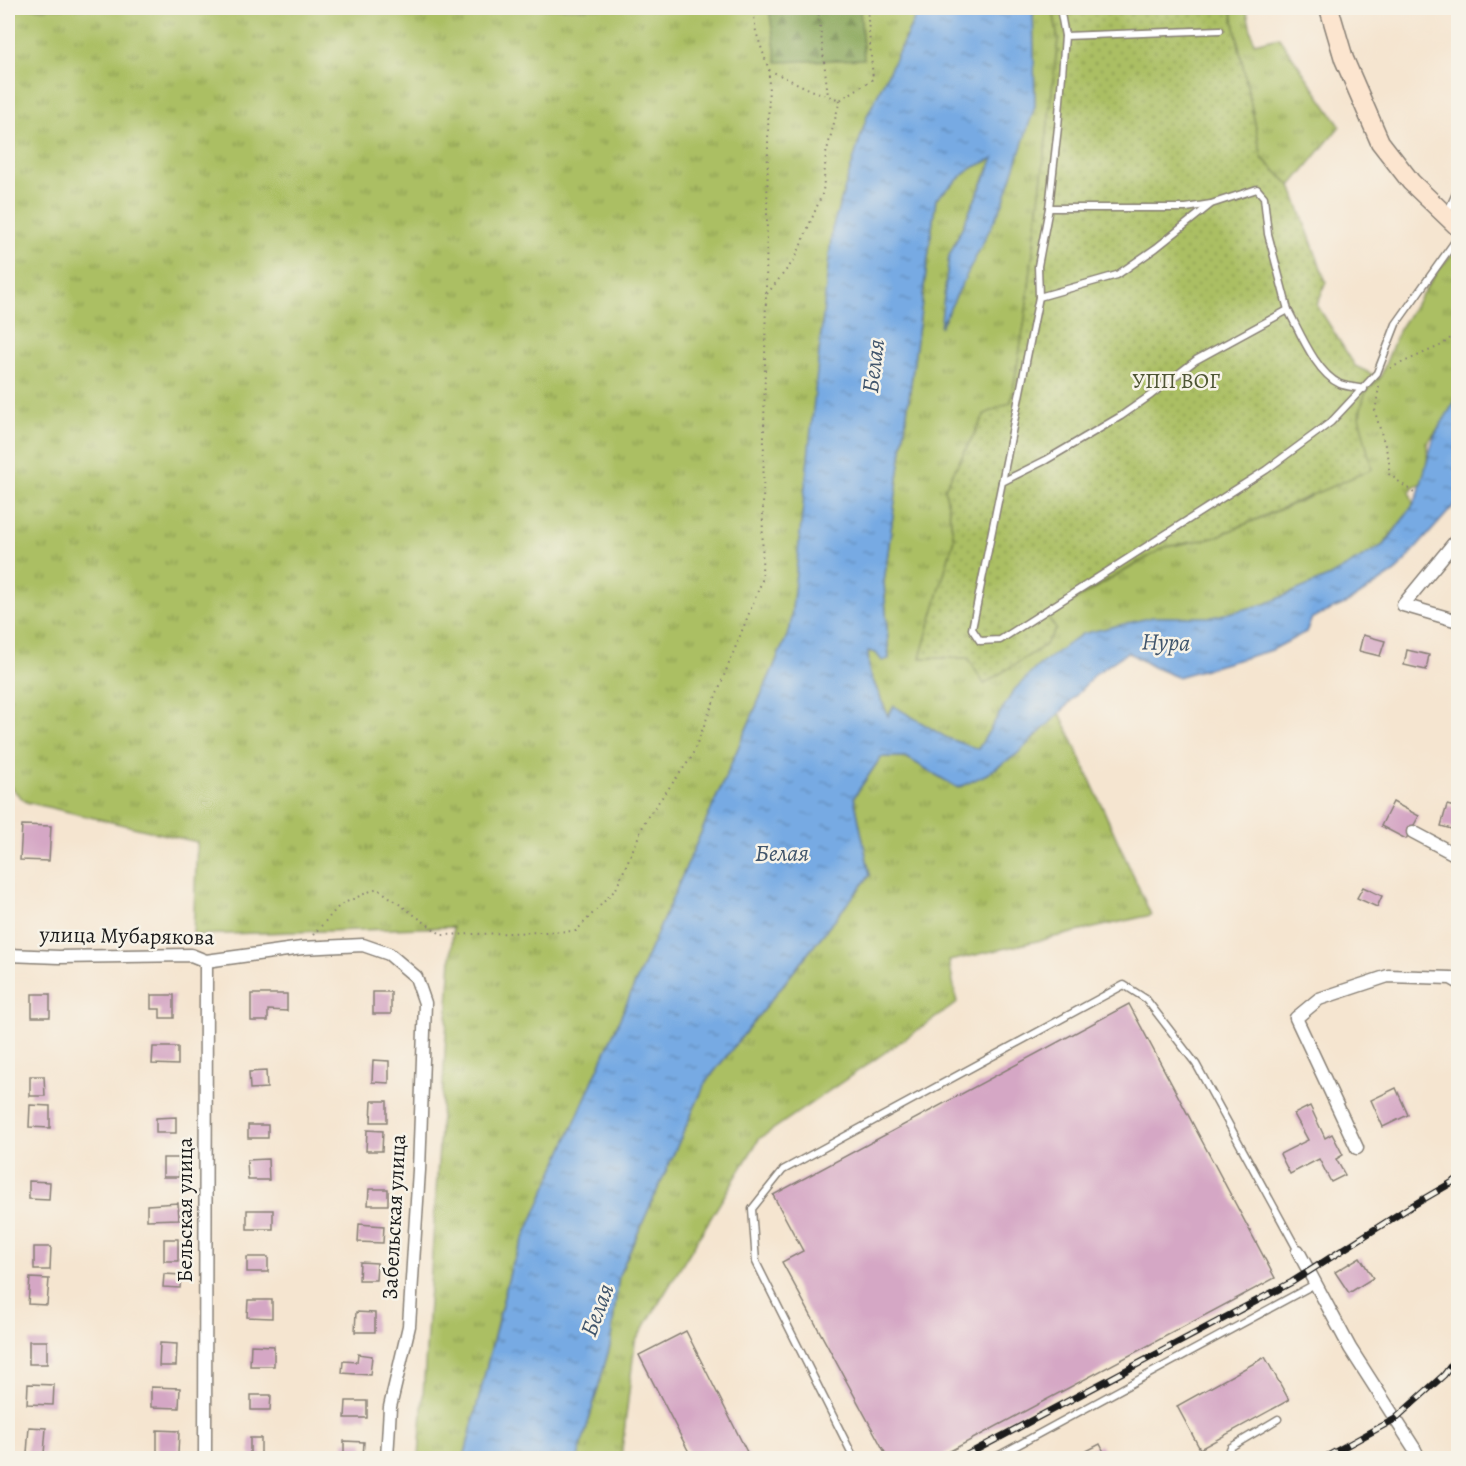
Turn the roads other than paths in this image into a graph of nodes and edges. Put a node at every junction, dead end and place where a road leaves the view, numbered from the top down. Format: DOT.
graph roads {
  1 [pos="1060,8"];
  2 [pos="1329,8"];
  3 [pos="1220,30"];
  4 [pos="1065,36"];
  5 [pos="1458,189"];
  6 [pos="1211,204"];
  7 [pos="1049,208"];
  8 [pos="1452,221"];
  9 [pos="1458,237"];
  10 [pos="1039,297"];
  11 [pos="1288,310"];
  12 [pos="1364,389"];
  13 [pos="1002,482"];
  14 [pos="1458,538"];
  15 [pos="1458,621"];
  16 [pos="1413,832"];
  17 [pos="1458,856"];
  18 [pos="8,955"];
  19 [pos="206,961"];
  20 [pos="416,977"];
  21 [pos="1458,982"];
  22 [pos="1357,1148"];
  23 [pos="1298,1251"];
  24 [pos="1315,1284"];
  25 [pos="1278,1419"];
  26 [pos="205,1458"];
  27 [pos="387,1458"];
  28 [pos="854,1458"];
  29 [pos="994,1458"];
  30 [pos="1226,1458"];
  31 [pos="1419,1458"];
  1 -- 4 [label="lane"];
  2 -- 8 [label="street"];
  3 -- 4 [label="lane"];
  4 -- 7 [label="lane"];
  5 -- 8 [label="lane"];
  6 -- 7 [label="lane"];
  6 -- 10 [label="lane"];
  6 -- 11 [label="lane"];
  7 -- 10 [label="lane"];
  9 -- 12 [label="lane"];
  10 -- 13 [label="lane"];
  11 -- 12 [label="lane"];
  11 -- 13 [label="lane"];
  12 -- 13 [label="lane"];
  14 -- 15 [label="street"];
  16 -- 17 [label="street"];
  18 -- 19 [label="street, улица Мубарякова"];
  19 -- 20 [label="street, улица Мубарякова"];
  19 -- 26 [label="street, Бельская улица"];
  20 -- 27 [label="street, Забельская улица"];
  21 -- 22 [label="street"];
  23 -- 24 [label="street"];
  23 -- 28 [label="lane"];
  24 -- 29 [label="lane"];
  24 -- 31 [label="street"];
  25 -- 30 [label="lane"];
}
